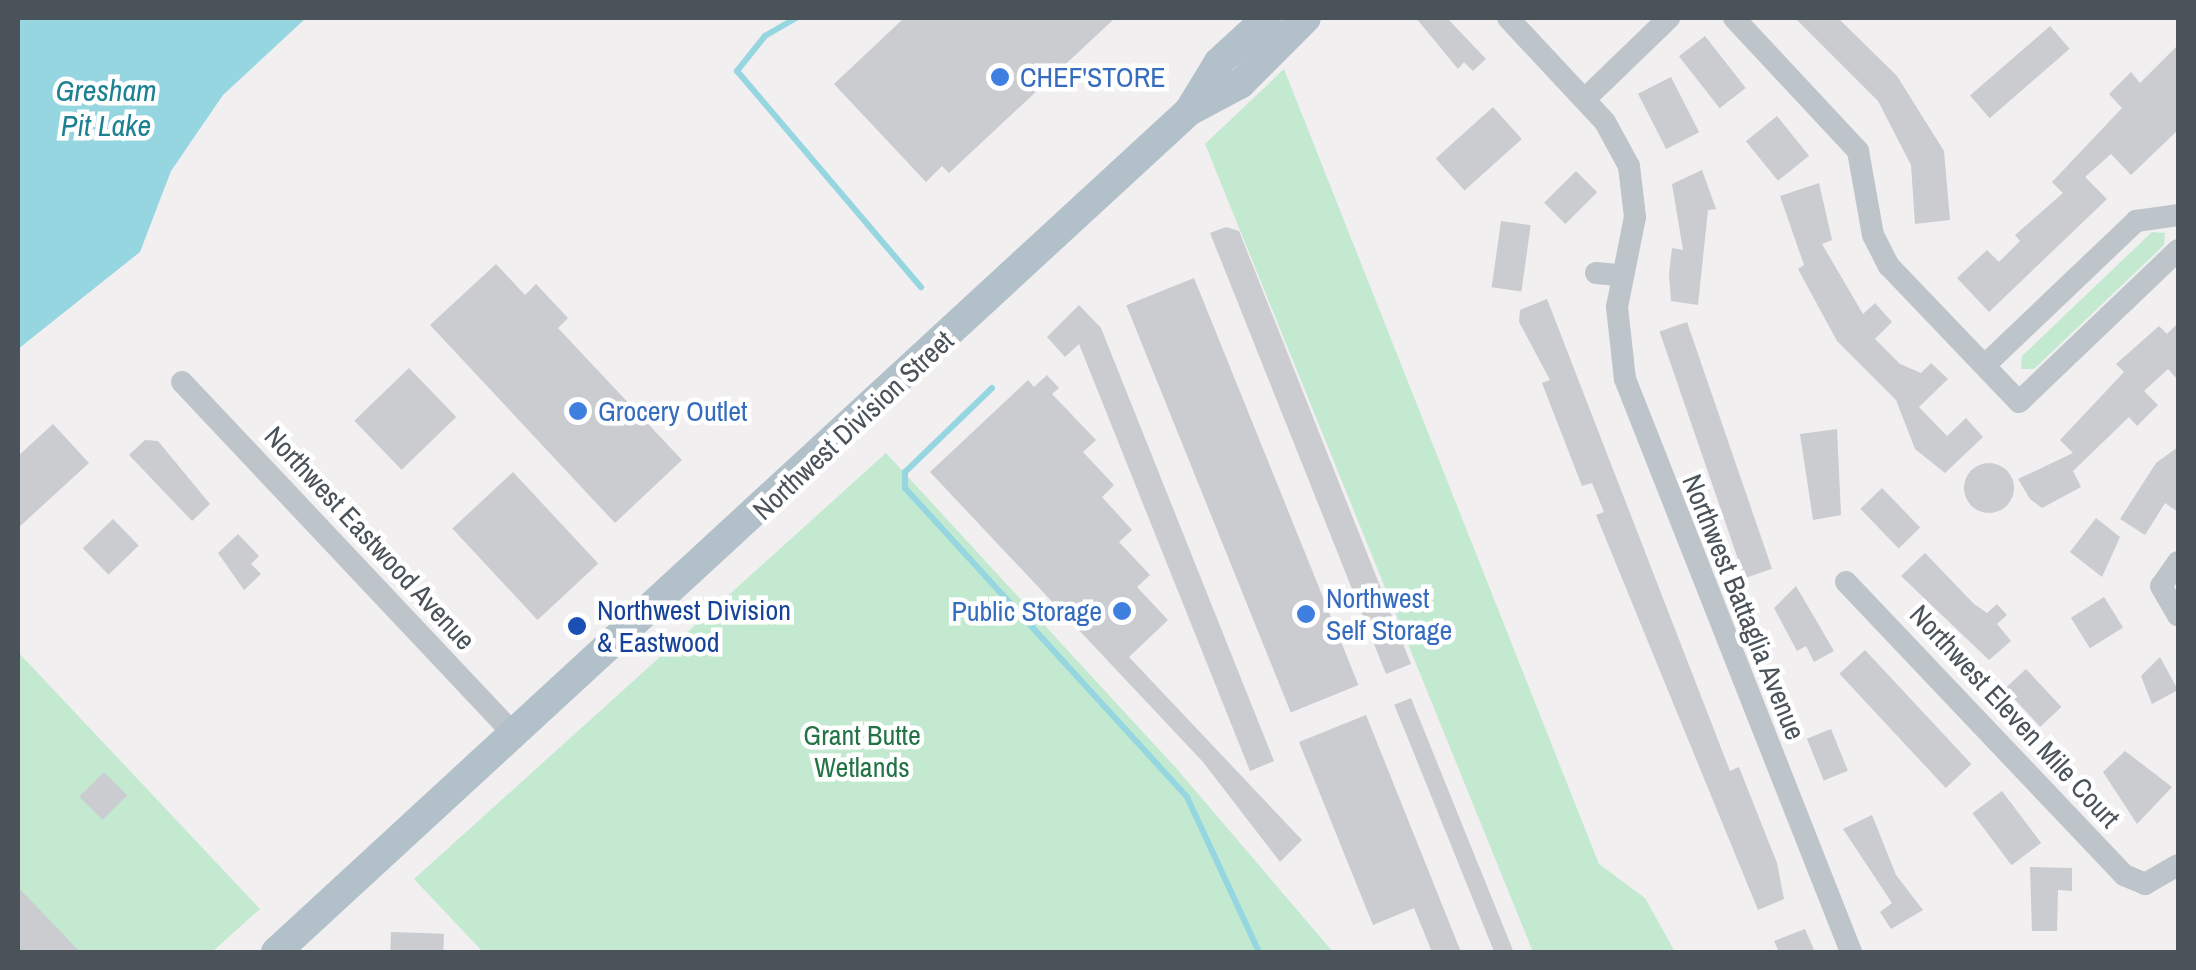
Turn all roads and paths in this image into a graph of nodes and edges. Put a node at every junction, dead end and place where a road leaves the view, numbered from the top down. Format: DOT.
graph roads {
  1 [pos="1266,18"];
  2 [pos="1306,18"];
  3 [pos="1508,18"];
  4 [pos="1669,18"];
  5 [pos="1734,18"];
  6 [pos="1585,99"];
  7 [pos="1188,111"];
  8 [pos="2178,215"];
  9 [pos="2178,250"];
  10 [pos="1596,272"];
  11 [pos="1621,275"];
  12 [pos="1986,365"];
  13 [pos="182,382"];
  14 [pos="2178,562"];
  15 [pos="1846,582"];
  16 [pos="2178,616"];
  17 [pos="515,736"];
  18 [pos="2178,865"];
  19 [pos="276,952"];
  20 [pos="1851,952"];
  1 -- 7 [label="main road, Northwest Division Street"];
  2 -- 7 [label="main road, Northwest Division Street"];
  3 -- 6 [label="street, Northwest Battaglia Avenue"];
  4 -- 6 [label="street"];
  5 -- 12 [label="street"];
  6 -- 11 [label="street, Northwest Battaglia Avenue"];
  7 -- 17 [label="main road, Northwest Division Street"];
  8 -- 12 [label="street"];
  9 -- 12 [label="street"];
  10 -- 11 [label="street"];
  11 -- 20 [label="street, Northwest Battaglia Avenue"];
  13 -- 17 [label="street, Northwest Eastwood Avenue"];
  14 -- 16 [label="street"];
  15 -- 18 [label="street, Northwest Eleven Mile Court"];
  17 -- 19 [label="main road, Northwest Division Street"];
}
